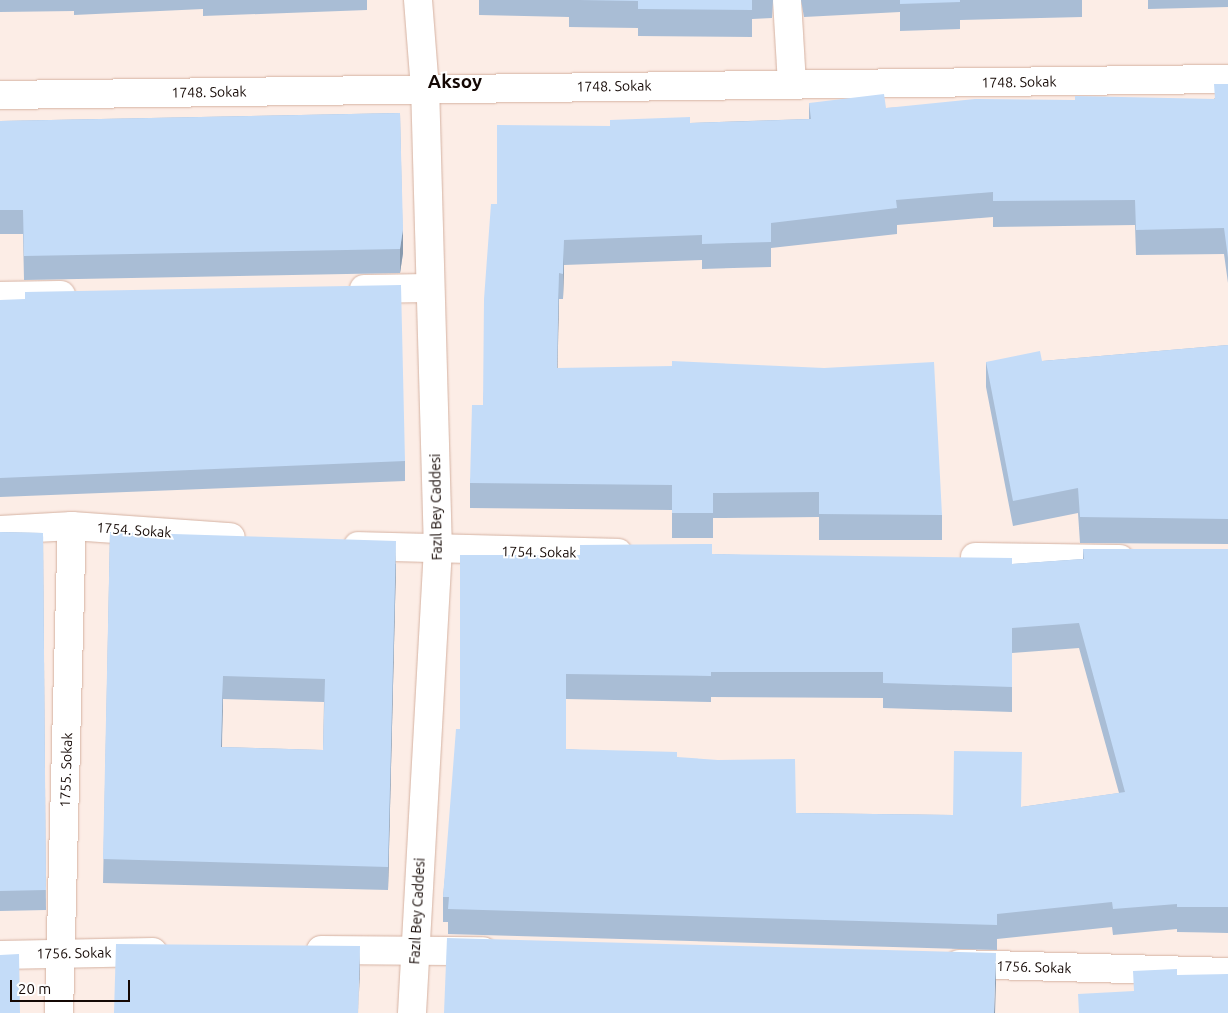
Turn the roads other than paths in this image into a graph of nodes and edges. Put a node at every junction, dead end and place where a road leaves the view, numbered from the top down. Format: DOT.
graph roads {
  1 [pos="418,0"];
  2 [pos="787,0"];
  3 [pos="1228,79"];
  4 [pos="792,84"];
  5 [pos="425,88"];
  6 [pos="0,94"];
  7 [pos="430,288"];
  8 [pos="332,290"];
  9 [pos="88,294"];
  10 [pos="0,296"];
  11 [pos="72,526"];
  12 [pos="0,530"];
  13 [pos="260,539"];
  14 [pos="329,544"];
  15 [pos="438,551"];
  16 [pos="645,554"];
  17 [pos="951,557"];
  18 [pos="1149,559"];
  19 [pos="414,949"];
  20 [pos="296,951"];
  21 [pos="179,952"];
  22 [pos="514,952"];
  23 [pos="61,953"];
  24 [pos="0,955"];
  25 [pos="930,964"];
  26 [pos="1228,972"];
  27 [pos="59,1013"];
  28 [pos="412,1013"];
  1 -- 5 [label="street, Fazıl Bey Caddesi"];
  2 -- 4 [label="street"];
  3 -- 4 [label="street, 1748. Sokak"];
  4 -- 5 [label="street, 1748. Sokak"];
  5 -- 6 [label="street, 1748. Sokak"];
  5 -- 7 [label="street, Fazıl Bey Caddesi"];
  7 -- 8 [label="street"];
  7 -- 15 [label="street, Fazıl Bey Caddesi"];
  9 -- 10 [label="street"];
  11 -- 12 [label="street, 1754. Sokak"];
  11 -- 13 [label="street, 1754. Sokak"];
  11 -- 23 [label="street, 1755. Sokak"];
  14 -- 15 [label="street, 1754. Sokak"];
  15 -- 16 [label="street, 1754. Sokak"];
  15 -- 19 [label="street, Fazıl Bey Caddesi"];
  17 -- 18 [label="street"];
  19 -- 20 [label="street"];
  19 -- 22 [label="street"];
  19 -- 28 [label="street, Fazıl Bey Caddesi"];
  21 -- 23 [label="street, 1756. Sokak"];
  23 -- 24 [label="street, 1756. Sokak"];
  23 -- 27 [label="street, 1755. Sokak"];
  25 -- 26 [label="street, 1756. Sokak"];
}
